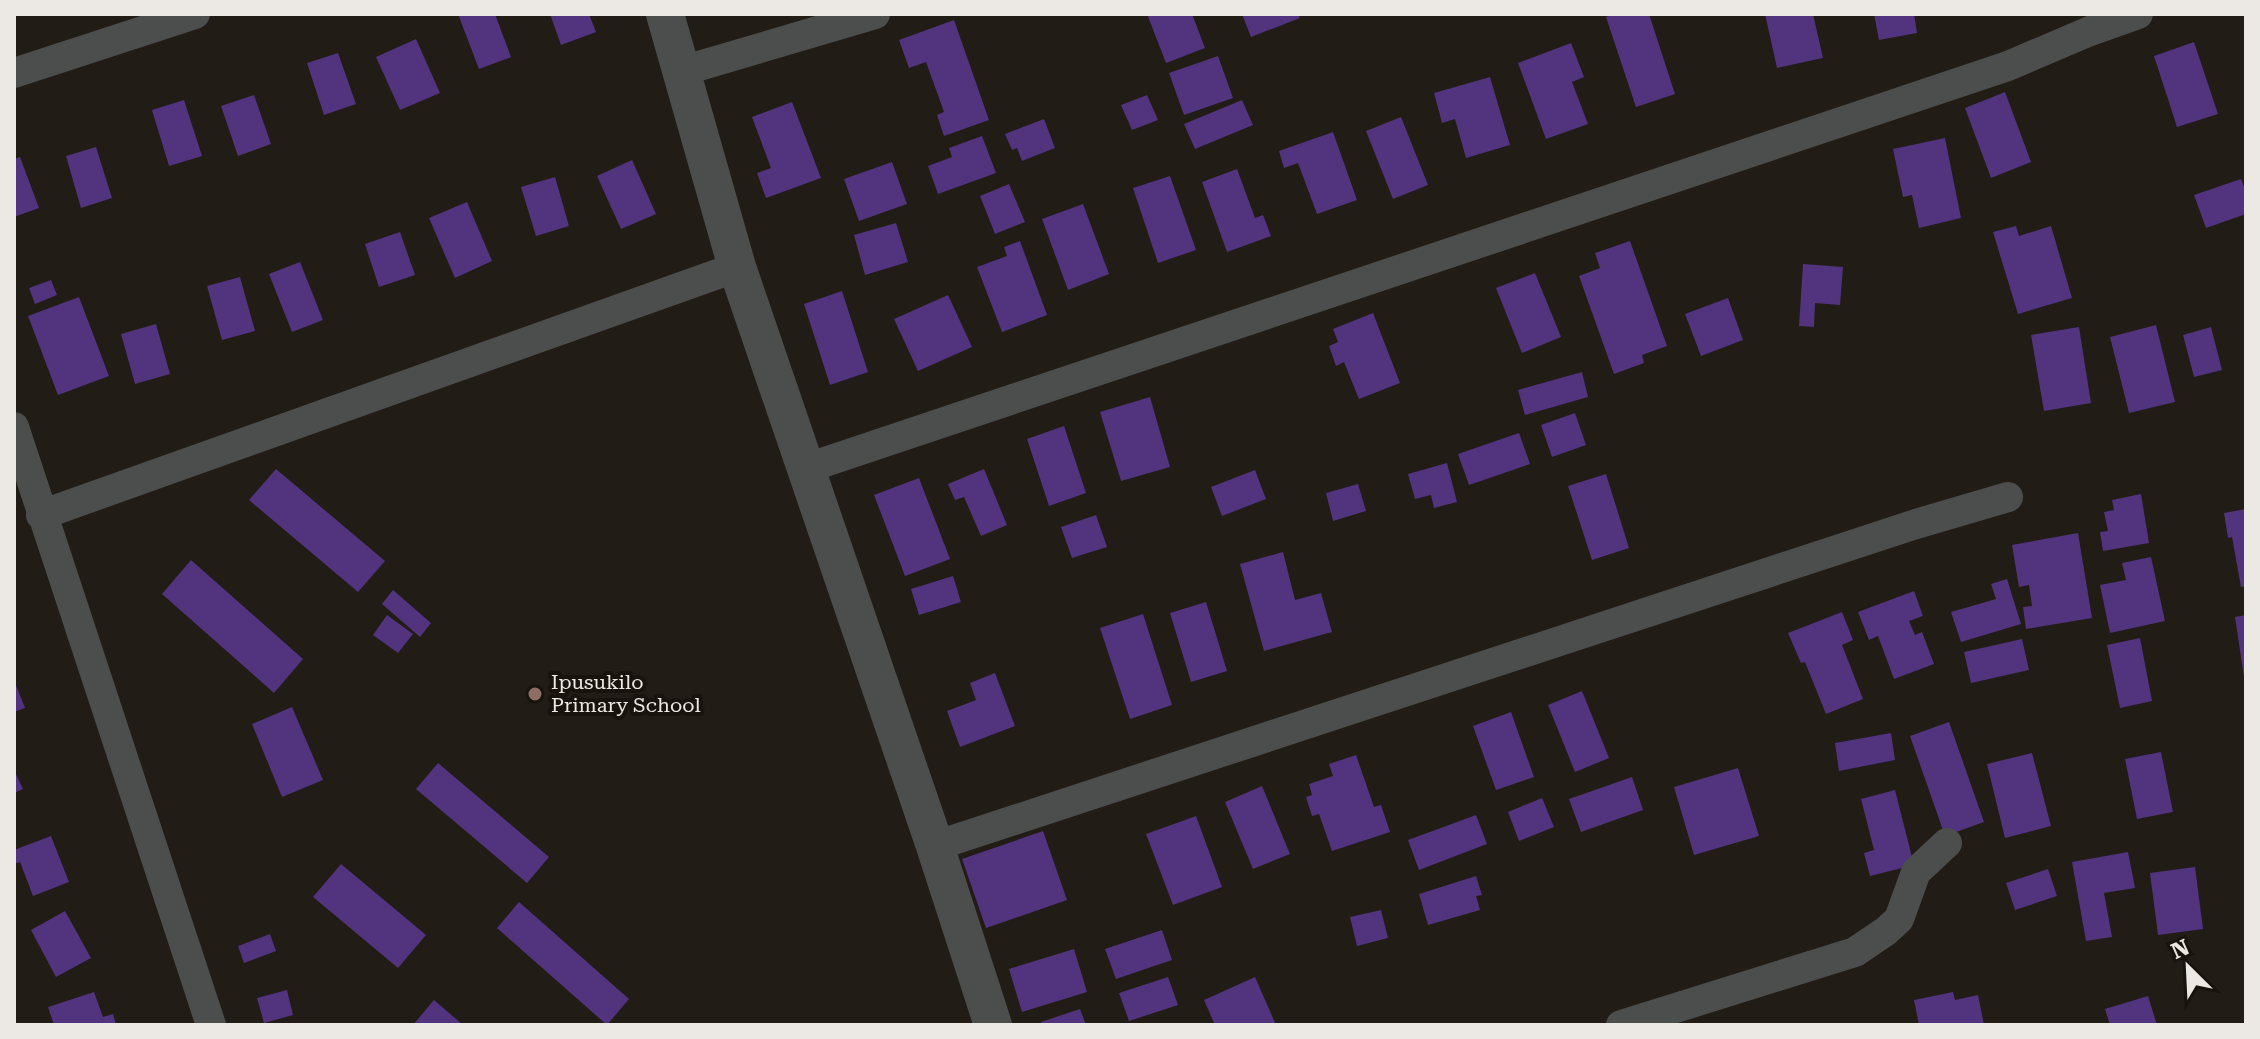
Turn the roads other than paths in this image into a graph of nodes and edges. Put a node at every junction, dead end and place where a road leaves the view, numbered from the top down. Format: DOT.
graph roads {
  1 [pos="195,14"];
  2 [pos="665,14"];
  3 [pos="875,14"];
  4 [pos="2138,14"];
  5 [pos="682,71"];
  6 [pos="14,73"];
  7 [pos="737,267"];
  8 [pos="14,427"];
  9 [pos="807,468"];
  10 [pos="2008,497"];
  11 [pos="41,515"];
  12 [pos="1947,843"];
  13 [pos="935,846"];
  14 [pos="211,1025"];
  15 [pos="993,1025"];
  16 [pos="1621,1025"];
  1 -- 6 [label="street"];
  2 -- 5 [label="street"];
  3 -- 5 [label="street"];
  4 -- 9 [label="street"];
  5 -- 7 [label="street"];
  7 -- 9 [label="street"];
  7 -- 11 [label="street"];
  8 -- 11 [label="street"];
  9 -- 13 [label="street"];
  10 -- 13 [label="street"];
  11 -- 14 [label="street"];
  12 -- 16 [label="street"];
  13 -- 15 [label="street"];
}
